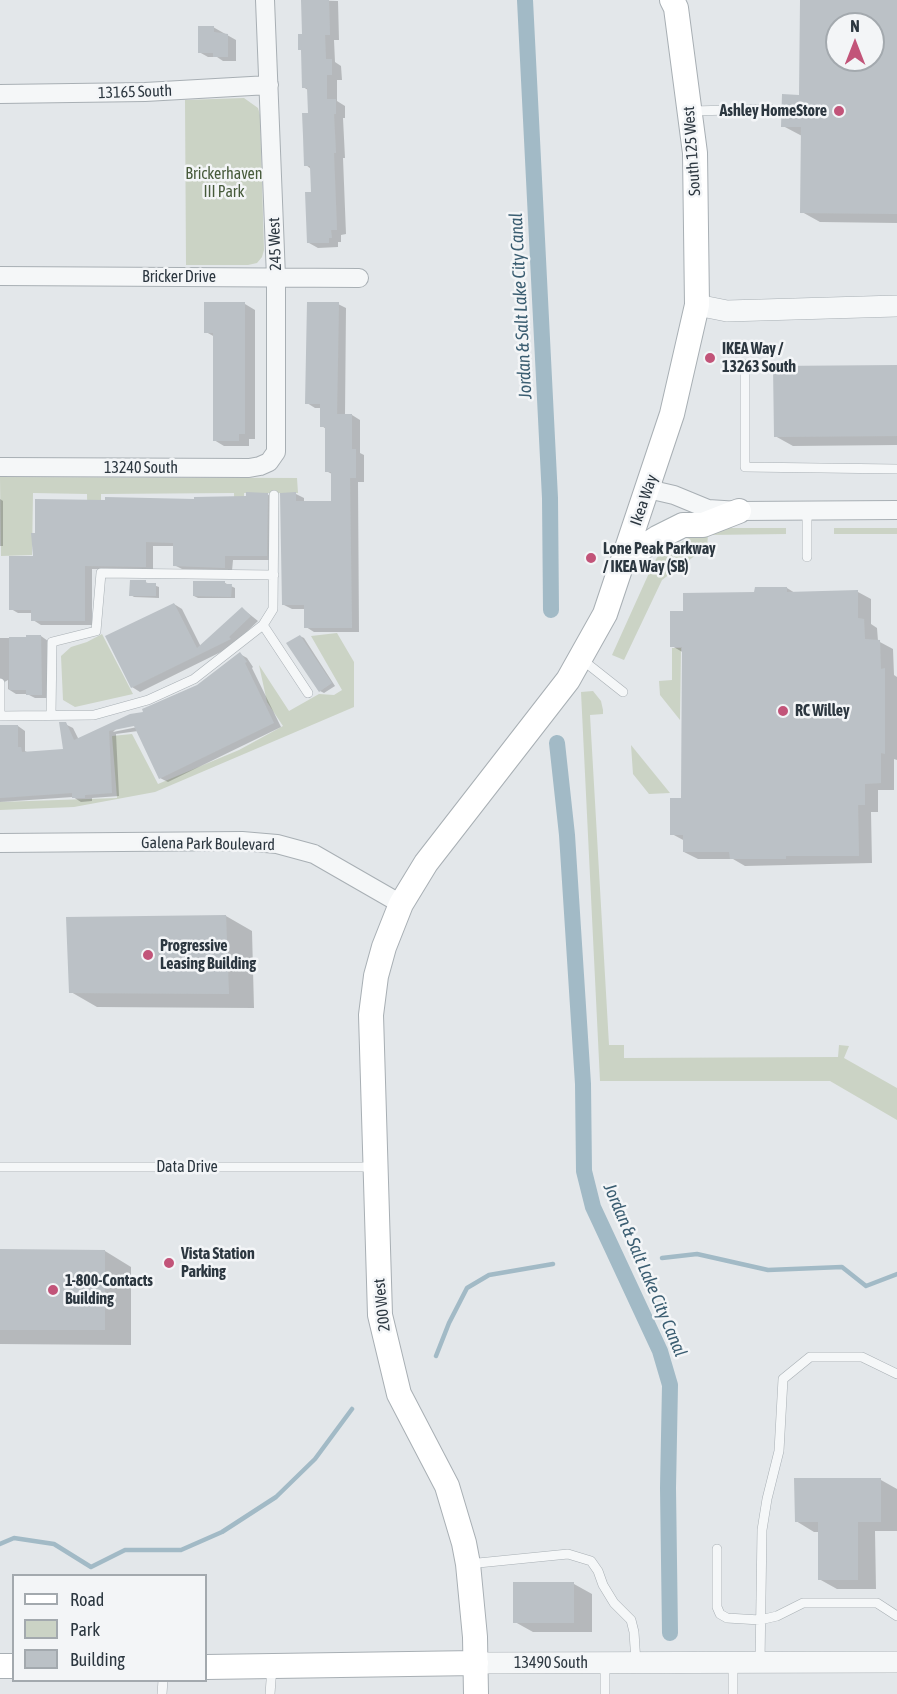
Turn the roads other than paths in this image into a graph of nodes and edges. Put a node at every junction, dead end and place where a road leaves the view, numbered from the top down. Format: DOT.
graph roads {
  1 [pos="265,0"];
  2 [pos="672,0"];
  3 [pos="269,85"];
  4 [pos="0,94"];
  5 [pos="770,109"];
  6 [pos="690,111"];
  7 [pos="0,276"];
  8 [pos="276,277"];
  9 [pos="359,278"];
  10 [pos="697,304"];
  11 [pos="897,306"];
  12 [pos="746,364"];
  13 [pos="276,453"];
  14 [pos="0,467"];
  15 [pos="897,469"];
  16 [pos="648,489"];
  17 [pos="274,495"];
  18 [pos="897,510"];
  19 [pos="740,511"];
  20 [pos="807,511"];
  21 [pos="807,557"];
  22 [pos="624,560"];
  23 [pos="274,575"];
  24 [pos="263,625"];
  25 [pos="580,658"];
  26 [pos="0,683"];
  27 [pos="623,692"];
  28 [pos="308,693"];
  29 [pos="51,715"];
  30 [pos="0,716"];
  31 [pos="0,843"];
  32 [pos="401,904"];
  33 [pos="0,1167"];
  34 [pos="374,1167"];
  35 [pos="897,1374"];
  36 [pos="717,1549"];
  37 [pos="468,1564"];
  38 [pos="897,1616"];
  39 [pos="760,1620"];
  40 [pos="733,1662"];
  41 [pos="760,1662"];
  42 [pos="897,1662"];
  43 [pos="476,1663"];
  44 [pos="604,1663"];
  45 [pos="636,1663"];
  46 [pos="207,1667"];
  47 [pos="272,1667"];
  48 [pos="270,1694"];
  49 [pos="476,1694"];
  50 [pos="605,1694"];
  51 [pos="733,1694"];
  1 -- 3 [label="street, 245 West"];
  2 -- 6 [label="main road, South 125 West"];
  3 -- 4 [label="street, 13165 South"];
  3 -- 8 [label="street, 245 West"];
  5 -- 6 [label="lane"];
  6 -- 10 [label="main road, South 125 West"];
  7 -- 8 [label="street, Bricker Drive"];
  8 -- 9 [label="street, Bricker Drive"];
  8 -- 13 [label="street, 245 West"];
  10 -- 11 [label="street"];
  10 -- 16 [label="main road, Ikea Way"];
  12 -- 15 [label="lane"];
  13 -- 14 [label="street, 13240 South"];
  16 -- 19 [label="street"];
  16 -- 22 [label="main road, Ikea Way"];
  17 -- 23 [label="lane"];
  18 -- 20 [label="street"];
  19 -- 20 [label="street"];
  19 -- 22 [label="main road"];
  20 -- 21 [label="lane"];
  22 -- 25 [label="main road, Ikea Way"];
  23 -- 24 [label="lane"];
  23 -- 29 [label="lane"];
  24 -- 28 [label="lane"];
  24 -- 29 [label="lane"];
  25 -- 27 [label="lane"];
  25 -- 32 [label="main road, Ikea Way"];
  26 -- 30 [label="lane"];
  29 -- 30 [label="lane"];
  31 -- 32 [label="street, Galena Park Boulevard"];
  32 -- 34 [label="main road, 200 West"];
  33 -- 34 [label="lane, Data Drive"];
  34 -- 37 [label="main road, 200 West"];
  35 -- 39 [label="lane"];
  36 -- 39 [label="lane"];
  37 -- 43 [label="main road, 200 West"];
  37 -- 45 [label="lane"];
  38 -- 39 [label="lane"];
  39 -- 41 [label="lane"];
  40 -- 41 [label="street, 13490 South"];
  40 -- 45 [label="street, 13490 South"];
  40 -- 51 [label="lane"];
  41 -- 42 [label="street, 13490 South"];
  43 -- 44 [label="street, 13490 South"];
  43 -- 47 [label="main road, 13490 South"];
  43 -- 49 [label="main road, 200 West"];
  44 -- 45 [label="street, 13490 South"];
  44 -- 50 [label="lane"];
  46 -- 47 [label="main road, 13490 South"];
  47 -- 48 [label="lane"];
}
